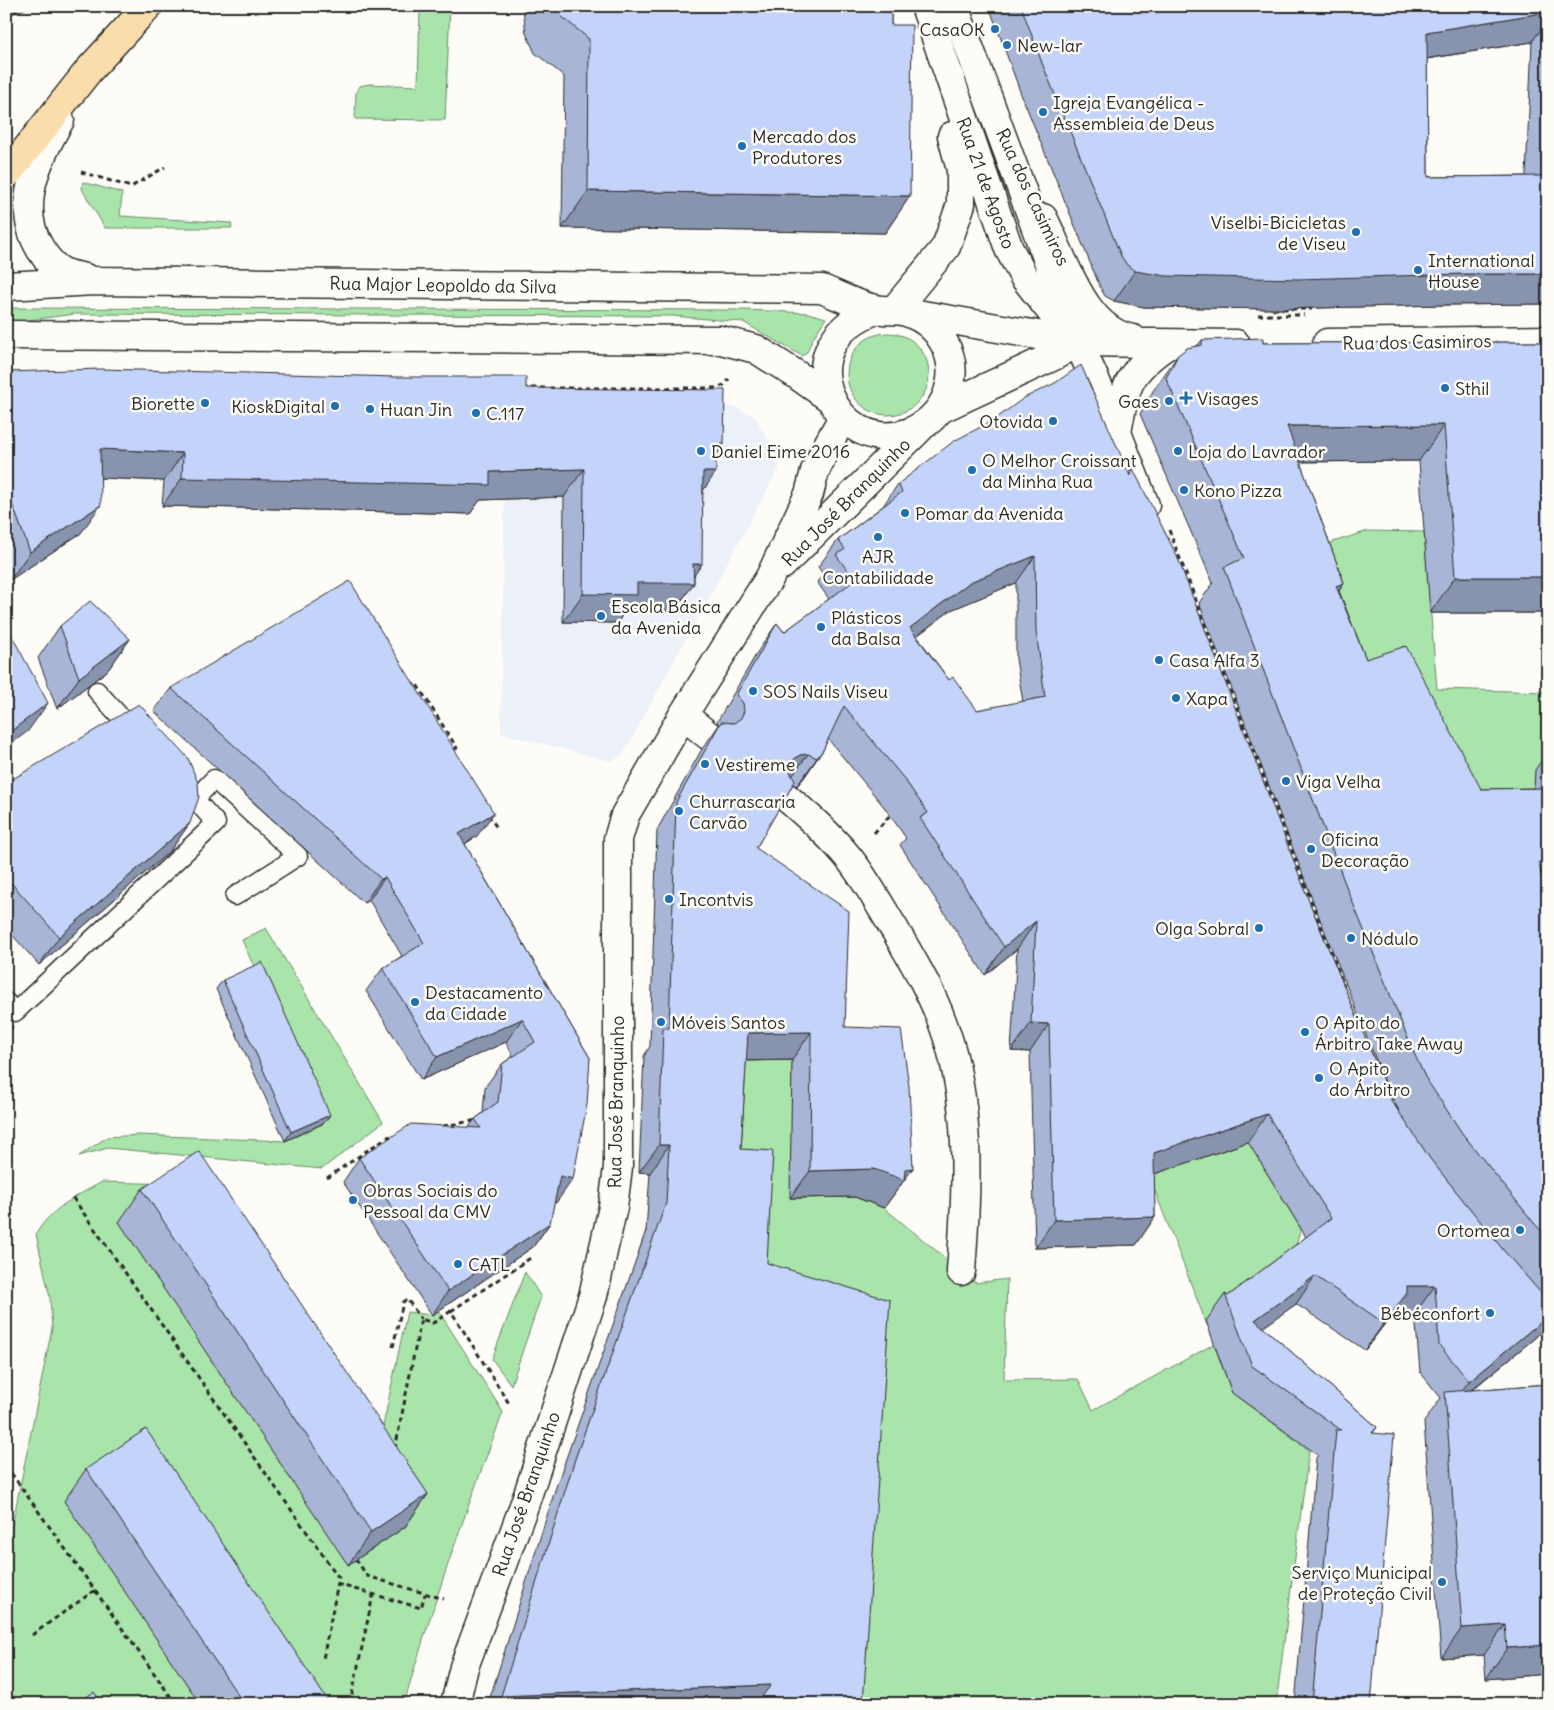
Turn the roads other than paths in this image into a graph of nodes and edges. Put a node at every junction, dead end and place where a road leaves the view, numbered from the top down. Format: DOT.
graph roads {
  1 [pos="148,6"];
  2 [pos="909,6"];
  3 [pos="925,6"];
  4 [pos="954,6"];
  5 [pos="970,6"];
  6 [pos="90,70"];
  7 [pos="993,112"];
  8 [pos="6,146"];
  9 [pos="6,175"];
  10 [pos="1068,270"];
  11 [pos="94,281"];
  12 [pos="6,286"];
  13 [pos="894,310"];
  14 [pos="6,335"];
  15 [pos="1548,340"];
  16 [pos="1078,342"];
  17 [pos="1303,343"];
  18 [pos="1263,344"];
  19 [pos="1166,345"];
  20 [pos="837,408"];
  21 [pos="931,418"];
  22 [pos="1117,432"];
  23 [pos="1160,524"];
  24 [pos="770,577"];
  25 [pos="97,691"];
  26 [pos="683,715"];
  27 [pos="709,736"];
  28 [pos="149,749"];
  29 [pos="169,770"];
  30 [pos="786,797"];
  31 [pos="195,799"];
  32 [pos="235,896"];
  33 [pos="6,1002"];
  34 [pos="961,1271"];
  35 [pos="455,1704"];
  1 -- 6 [label="main road"];
  2 -- 13 [label="street, Rua 21 de Agosto"];
  3 -- 16 [label="street, Rua 21 de Agosto"];
  4 -- 7 [label="street, Rua 21 de Agosto"];
  5 -- 10 [label="street, Rua 21 de Agosto"];
  6 -- 8 [label="main road"];
  6 -- 9 [label="main road"];
  6 -- 11 [label="street"];
  7 -- 10 [label="street, Rua dos Casimiros"];
  7 -- 16 [label="street, Rua 21 de Agosto"];
  10 -- 16 [label="street, Rua 21 de Agosto"];
  10 -- 19 [label="street, Rua dos Casimiros"];
  11 -- 12 [label="street, Rua Major Leopoldo da Silva"];
  11 -- 13 [label="street, Rua Major Leopoldo da Silva"];
  13 -- 16 [label="street, Rua Major Leopoldo da Silva"];
  13 -- 20 [label="street"];
  13 -- 21 [label="street, Rua Major Leopoldo da Silva"];
  14 -- 20 [label="street"];
  15 -- 17 [label="street, Rua dos Casimiros"];
  16 -- 19 [label="street, Rua dos Casimiros"];
  16 -- 21 [label="street"];
  16 -- 22 [label="street, Rua 21 de Agosto"];
  18 -- 19 [label="street, Rua dos Casimiros"];
  19 -- 22 [label="street"];
  20 -- 21 [label="street"];
  20 -- 24 [label="street, Rua José Branquinho"];
  21 -- 24 [label="street, Rua José Branquinho"];
  22 -- 23 [label="street, Rua 21 de Agosto"];
  24 -- 26 [label="street, Rua José Branquinho"];
  25 -- 28 [label="lane"];
  26 -- 27 [label="street"];
  26 -- 35 [label="street, Rua José Branquinho"];
  29 -- 31 [label="lane"];
  30 -- 34 [label="street"];
  31 -- 32 [label="lane"];
  31 -- 33 [label="lane"];
}
